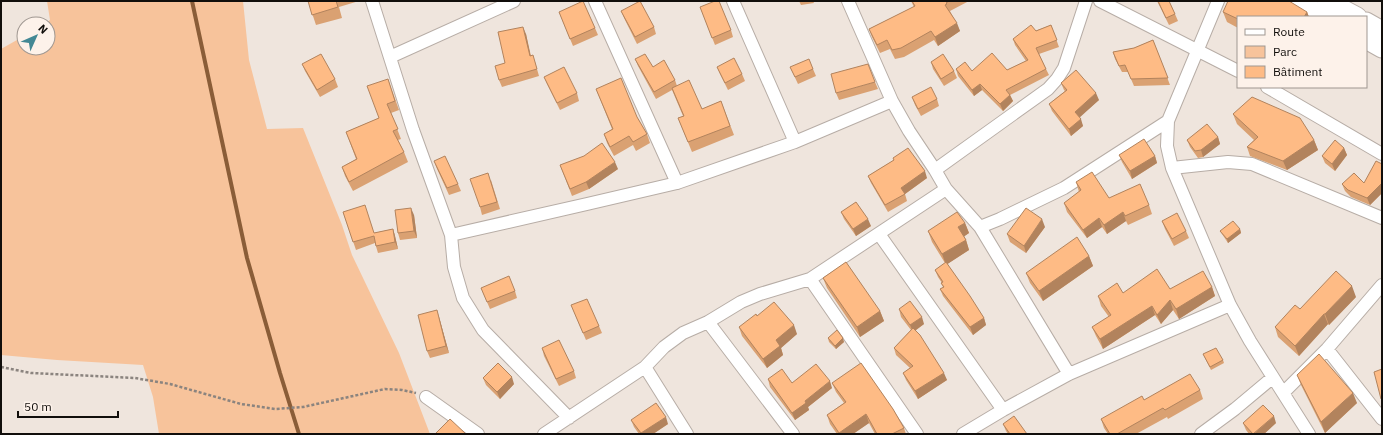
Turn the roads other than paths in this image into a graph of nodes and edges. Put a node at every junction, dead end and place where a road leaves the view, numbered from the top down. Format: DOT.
graph roads {
  1 [pos="372,1"];
  2 [pos="514,1"];
  3 [pos="595,1"];
  4 [pos="733,1"];
  5 [pos="848,1"];
  6 [pos="1086,1"];
  7 [pos="1100,1"];
  8 [pos="1218,1"];
  9 [pos="1295,1"];
  10 [pos="1327,1"];
  11 [pos="1322,16"];
  12 [pos="1355,16"];
  13 [pos="1367,23"];
  14 [pos="1382,31"];
  15 [pos="1367,40"];
  16 [pos="1382,48"];
  17 [pos="1198,49"];
  18 [pos="390,57"];
  19 [pos="1237,70"];
  20 [pos="1269,88"];
  21 [pos="892,101"];
  22 [pos="1168,121"];
  23 [pos="795,142"];
  24 [pos="1382,154"];
  25 [pos="1172,168"];
  26 [pos="935,170"];
  27 [pos="677,183"];
  28 [pos="946,189"];
  29 [pos="1382,218"];
  30 [pos="980,227"];
  31 [pos="879,234"];
  32 [pos="451,235"];
  33 [pos="810,279"];
  34 [pos="1382,285"];
  35 [pos="1230,305"];
  36 [pos="708,322"];
  37 [pos="1327,348"];
  38 [pos="645,367"];
  39 [pos="1069,374"];
  40 [pos="1272,378"];
  41 [pos="1283,393"];
  42 [pos="426,397"];
  43 [pos="1003,410"];
  44 [pos="569,418"];
  45 [pos="1382,419"];
  46 [pos="478,434"];
  47 [pos="544,434"];
  48 [pos="687,434"];
  49 [pos="793,434"];
  50 [pos="917,434"];
  51 [pos="963,434"];
  52 [pos="1201,434"];
  53 [pos="1309,434"];
  1 -- 18 [label="street"];
  2 -- 18 [label="street"];
  3 -- 27 [label="street"];
  4 -- 23 [label="street"];
  5 -- 21 [label="street"];
  6 -- 26 [label="street"];
  7 -- 17 [label="street"];
  8 -- 17 [label="street"];
  9 -- 11 [label="main road"];
  10 -- 12 [label="main road"];
  13 -- 14 [label="main road"];
  15 -- 16 [label="main road"];
  17 -- 19 [label="street"];
  17 -- 22 [label="street"];
  18 -- 32 [label="street"];
  20 -- 24 [label="street"];
  21 -- 23 [label="street"];
  21 -- 26 [label="street"];
  22 -- 25 [label="street"];
  22 -- 30 [label="street"];
  23 -- 27 [label="street"];
  25 -- 29 [label="street"];
  25 -- 35 [label="street"];
  26 -- 28 [label="street"];
  27 -- 32 [label="street"];
  28 -- 30 [label="street"];
  28 -- 31 [label="street"];
  30 -- 39 [label="street"];
  31 -- 33 [label="street"];
  31 -- 43 [label="street"];
  32 -- 44 [label="street"];
  33 -- 36 [label="street"];
  33 -- 50 [label="street"];
  34 -- 37 [label="street"];
  35 -- 39 [label="street"];
  35 -- 40 [label="street"];
  36 -- 38 [label="street"];
  36 -- 49 [label="street"];
  37 -- 41 [label="street"];
  37 -- 45 [label="street"];
  38 -- 44 [label="street"];
  38 -- 48 [label="street"];
  39 -- 43 [label="street"];
  40 -- 41 [label="street"];
  40 -- 52 [label="street"];
  41 -- 53 [label="street"];
  42 -- 46 [label="street"];
  43 -- 51 [label="street"];
  44 -- 47 [label="street"];
}
